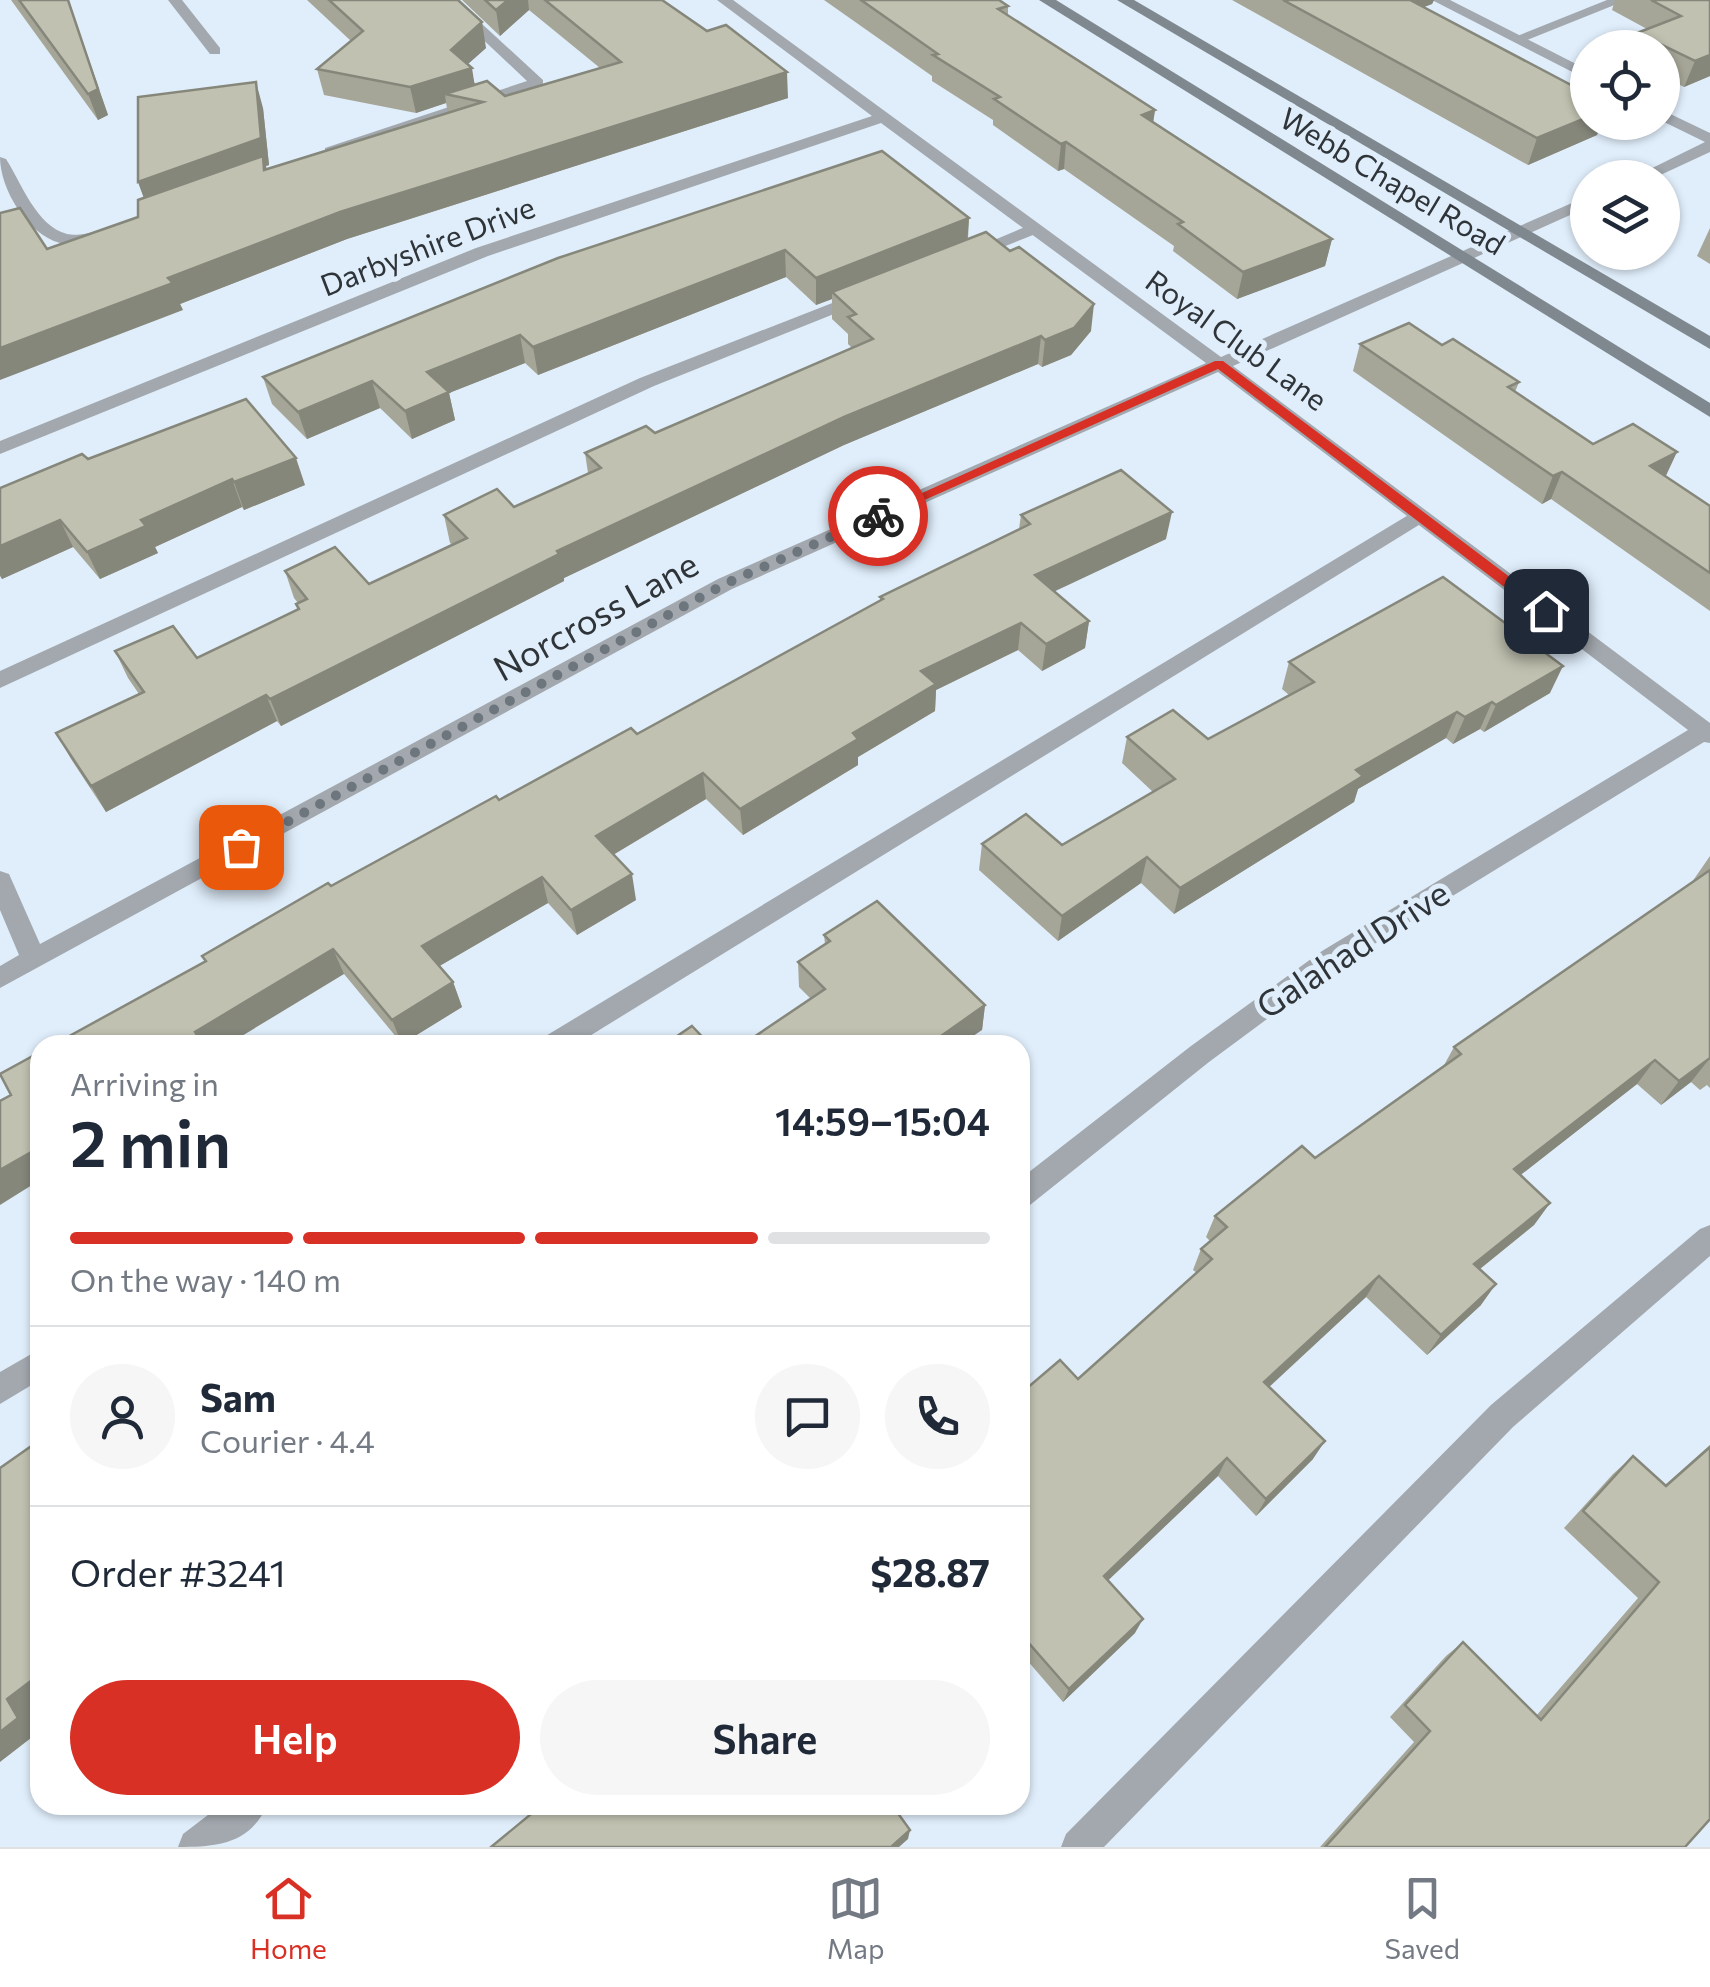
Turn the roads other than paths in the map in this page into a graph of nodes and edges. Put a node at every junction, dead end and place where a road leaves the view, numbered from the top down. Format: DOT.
graph roads {
  1 [pos="175,0"];
  2 [pos="448,0"];
  3 [pos="724,0"];
  4 [pos="1046,0"];
  5 [pos="1124,0"];
  6 [pos="1439,0"];
  7 [pos="1620,0"];
  8 [pos="1517,40"];
  9 [pos="215,51"];
  10 [pos="1570,67"];
  11 [pos="884,117"];
  12 [pos="1680,126"];
  13 [pos="1710,143"];
  14 [pos="311,158"];
  15 [pos="1676,160"];
  16 [pos="0,162"];
  17 [pos="1570,209"];
  18 [pos="1032,229"];
  19 [pos="114,230"];
  20 [pos="1519,232"];
  21 [pos="1462,257"];
  22 [pos="959,258"];
  23 [pos="886,288"];
  24 [pos="1710,344"];
  25 [pos="1219,364"];
  26 [pos="1710,411"];
  27 [pos="0,448"];
  28 [pos="1420,515"];
  29 [pos="0,680"];
  30 [pos="1707,733"];
  31 [pos="0,881"];
  32 [pos="34,960"];
  33 [pos="0,978"];
  34 [pos="569,1035"];
  35 [pos="1030,1188"];
  36 [pos="1710,1238"];
  37 [pos="30,1370"];
  38 [pos="0,1389"];
  39 [pos="236,1815"];
  40 [pos="196,1847"];
  41 [pos="1079,1847"];
  1 -- 9 [label="street"];
  2 -- 14 [label="street"];
  3 -- 11 [label="street, Royal Club Lane"];
  4 -- 21 [label="main road, Webb Chapel Road"];
  5 -- 20 [label="main road, Webb Chapel Road"];
  6 -- 8 [label="street"];
  7 -- 8 [label="street"];
  8 -- 10 [label="street"];
  11 -- 18 [label="street, Royal Club Lane"];
  11 -- 27 [label="street, Darbyshire Drive"];
  12 -- 13 [label="street"];
  13 -- 15 [label="street"];
  16 -- 19 [label="street"];
  17 -- 20 [label="street, Norcross Lane"];
  18 -- 22 [label="street"];
  18 -- 25 [label="street, Royal Club Lane"];
  20 -- 21 [label="street, Norcross Lane"];
  20 -- 24 [label="main road, Webb Chapel Road"];
  21 -- 25 [label="street, Norcross Lane"];
  21 -- 26 [label="main road, Webb Chapel Road"];
  23 -- 29 [label="street"];
  25 -- 28 [label="street, Royal Club Lane"];
  25 -- 32 [label="street, Norcross Lane"];
  28 -- 30 [label="street, Royal Club Lane"];
  28 -- 34 [label="street"];
  30 -- 35 [label="street, Galahad Drive"];
  31 -- 32 [label="street"];
  32 -- 33 [label="street, Norcross Lane"];
  36 -- 41 [label="street"];
  37 -- 38 [label="street"];
  39 -- 40 [label="street"];
}
